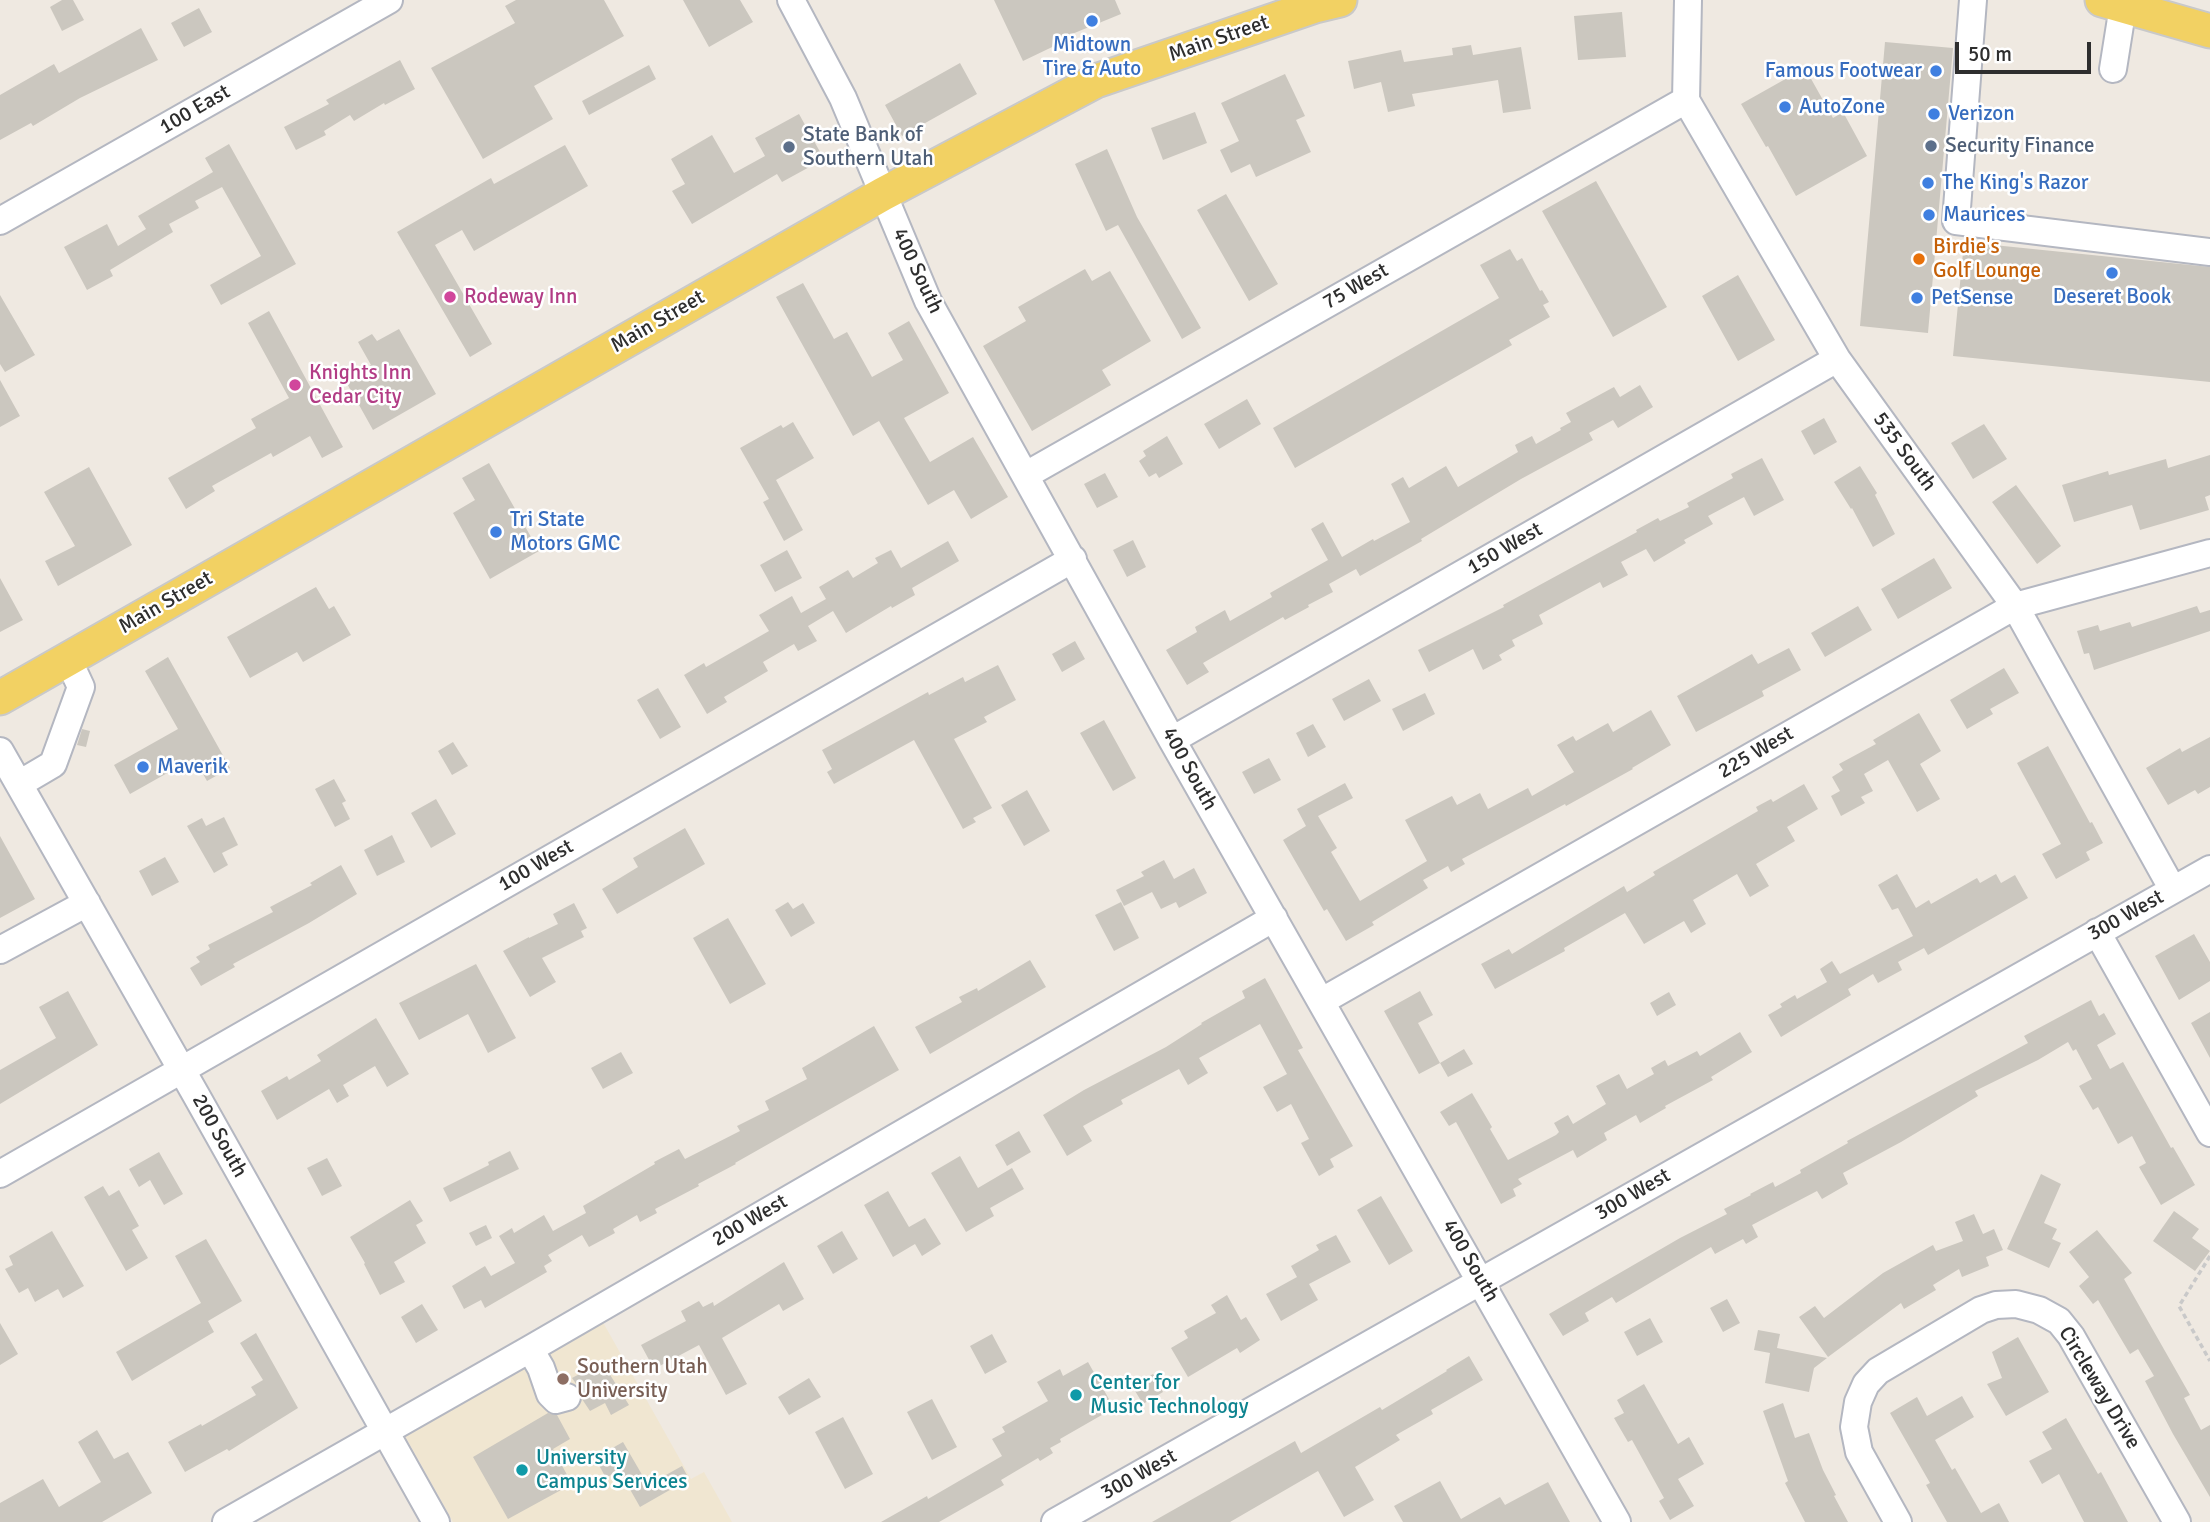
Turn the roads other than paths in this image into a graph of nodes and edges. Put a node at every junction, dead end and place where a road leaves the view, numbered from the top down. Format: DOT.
graph roads {
  1 [pos="389,0"];
  2 [pos="791,0"];
  3 [pos="1340,0"];
  4 [pos="1688,0"];
  5 [pos="1973,0"];
  6 [pos="2112,3"];
  7 [pos="2210,32"];
  8 [pos="2113,69"];
  9 [pos="1686,100"];
  10 [pos="883,194"];
  11 [pos="0,221"];
  12 [pos="2210,253"];
  13 [pos="1837,359"];
  14 [pos="1026,475"];
  15 [pos="2210,554"];
  16 [pos="1073,559"];
  17 [pos="2015,606"];
  18 [pos="74,673"];
  19 [pos="0,698"];
  20 [pos="1172,740"];
  21 [pos="0,751"];
  22 [pos="19,784"];
  23 [pos="2210,869"];
  24 [pos="2173,890"];
  25 [pos="87,903"];
  26 [pos="1274,918"];
  27 [pos="2097,932"];
  28 [pos="0,950"];
  29 [pos="1322,1001"];
  30 [pos="182,1069"];
  31 [pos="2210,1132"];
  32 [pos="0,1174"];
  33 [pos="1482,1281"];
  34 [pos="530,1349"];
  35 [pos="567,1397"];
  36 [pos="384,1431"];
  37 [pos="226,1522"];
  38 [pos="436,1522"];
  39 [pos="1055,1522"];
  40 [pos="1617,1522"];
  41 [pos="1898,1522"];
  42 [pos="2177,1522"];
  1 -- 11 [label="street, 100 East"];
  2 -- 10 [label="street, 400 South"];
  3 -- 10 [label="main road, Main Street"];
  4 -- 9 [label="street"];
  5 -- 12 [label="street"];
  6 -- 7 [label="main road"];
  6 -- 8 [label="street"];
  9 -- 13 [label="street, 535 South"];
  9 -- 14 [label="street, 75 West"];
  10 -- 14 [label="street, 400 South"];
  10 -- 18 [label="main road, Main Street"];
  13 -- 17 [label="street, 535 South"];
  13 -- 20 [label="street, 150 West"];
  14 -- 16 [label="street, 400 South"];
  15 -- 17 [label="street, 225 West"];
  16 -- 20 [label="street, 400 South"];
  16 -- 30 [label="street, 100 West"];
  17 -- 24 [label="street, 535 South"];
  17 -- 29 [label="street, 225 West"];
  18 -- 19 [label="main road, Main Street"];
  18 -- 22 [label="street"];
  20 -- 26 [label="street, 400 South"];
  21 -- 22 [label="street, 200 South"];
  22 -- 25 [label="street, 200 South"];
  23 -- 24 [label="street, 300 West"];
  24 -- 27 [label="street, 300 West"];
  25 -- 28 [label="street"];
  25 -- 30 [label="street, 200 South"];
  26 -- 29 [label="street, 400 South"];
  26 -- 34 [label="street, 200 West"];
  27 -- 31 [label="street"];
  27 -- 33 [label="street, 300 West"];
  29 -- 33 [label="street, 400 South"];
  30 -- 32 [label="street, 100 West"];
  30 -- 36 [label="street, 200 South"];
  33 -- 39 [label="street, 300 West"];
  33 -- 40 [label="street, 400 South"];
  34 -- 35 [label="street"];
  34 -- 36 [label="street, 200 West"];
  36 -- 37 [label="street, 200 West"];
  36 -- 38 [label="street, 200 South"];
  41 -- 42 [label="street, Circleway Drive"];
}
